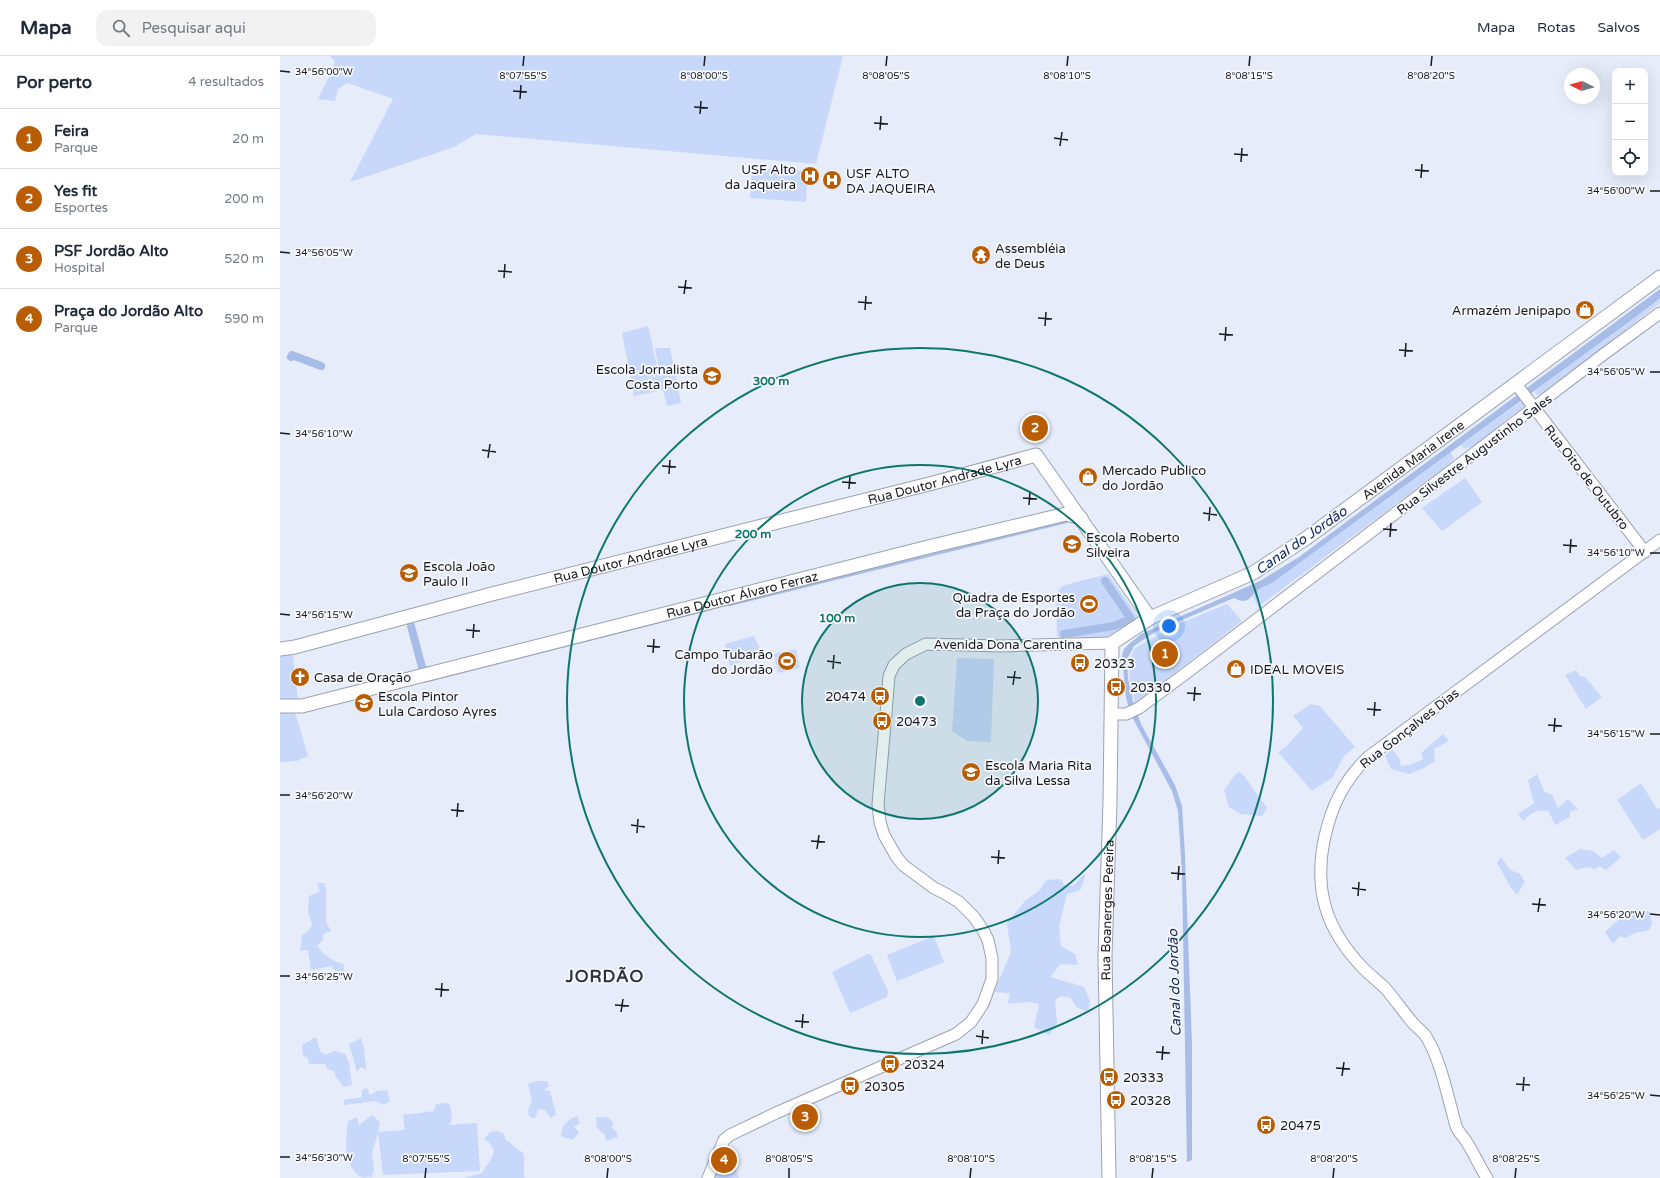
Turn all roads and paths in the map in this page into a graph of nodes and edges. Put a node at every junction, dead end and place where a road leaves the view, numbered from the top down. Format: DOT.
graph roads {
  1 [pos="1660,277"];
  2 [pos="1660,313"];
  3 [pos="1517,386"];
  4 [pos="1532,406"];
  5 [pos="1069,510"];
  6 [pos="1660,540"];
  7 [pos="1645,552"];
  8 [pos="1150,618"];
  9 [pos="1112,643"];
  10 [pos="280,649"];
  11 [pos="280,706"];
  12 [pos="1111,714"];
  13 [pos="708,1178"];
  14 [pos="1109,1178"];
  15 [pos="1487,1178"];
  1 -- 3 [label="main road, Avenida Maria Irene"];
  2 -- 4 [label="street, Rua Silvestre Augustinho Sales"];
  3 -- 4 [label="street, Rua Oito de Outubro"];
  3 -- 8 [label="main road, Avenida Maria Irene"];
  4 -- 7 [label="street, Rua Oito de Outubro"];
  4 -- 12 [label="street, Rua Silvestre Augustinho Sales"];
  5 -- 8 [label="main road"];
  5 -- 10 [label="main road, Rua Doutor Andrade Lyra"];
  5 -- 11 [label="main road, Rua Doutor Álvaro Ferraz"];
  6 -- 7 [label="street, Rua Gonçalves Dias"];
  7 -- 15 [label="street, Rua Gonçalves Dias"];
  8 -- 9 [label="main road, Avenida Maria Irene"];
  9 -- 12 [label="main road, Rua Boanerges Pereira"];
  9 -- 13 [label="street, Avenida Dona Carentina"];
  12 -- 14 [label="main road, Rua Boanerges Pereira"];
}
